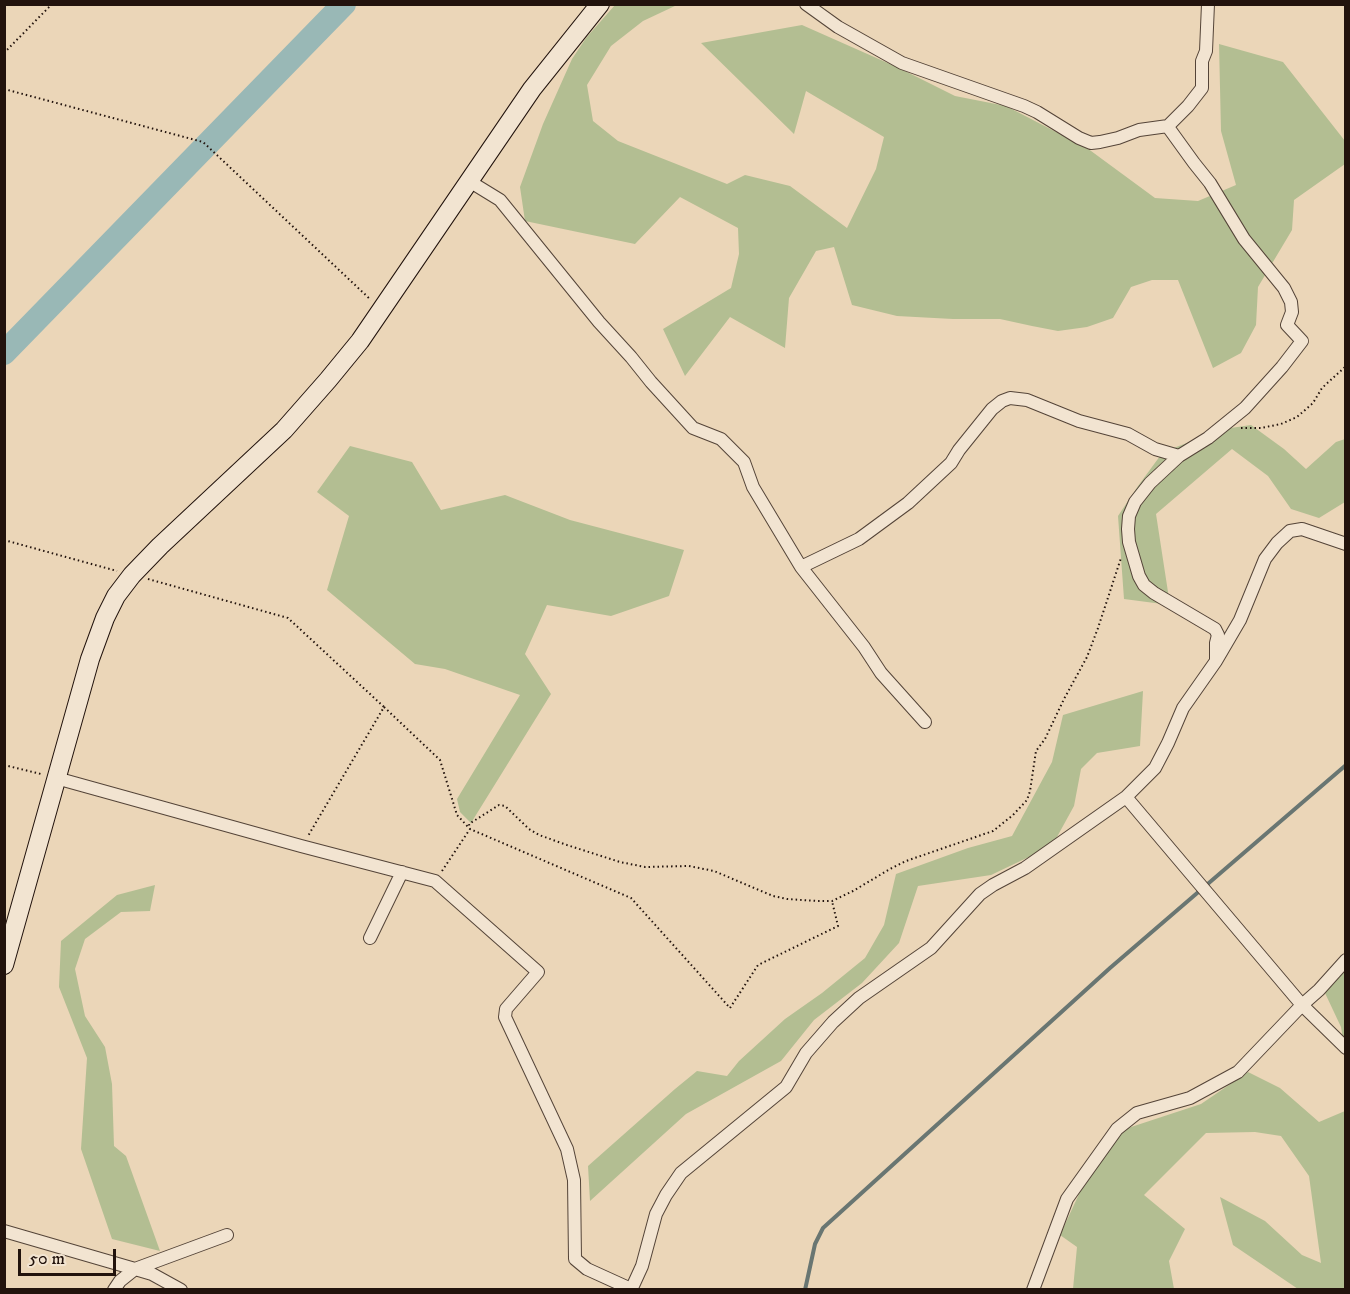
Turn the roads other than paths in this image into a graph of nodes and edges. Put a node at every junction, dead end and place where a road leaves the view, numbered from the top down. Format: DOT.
graph roads {
  1 [pos="600,4"];
  2 [pos="806,4"];
  3 [pos="1208,4"];
  4 [pos="1168,126"];
  5 [pos="469,181"];
  6 [pos="1179,456"];
  7 [pos="1346,544"];
  8 [pos="801,567"];
  9 [pos="1216,661"];
  10 [pos="926,722"];
  11 [pos="56,778"];
  12 [pos="1126,797"];
  13 [pos="402,872"];
  14 [pos="370,938"];
  15 [pos="1346,960"];
  16 [pos="4,965"];
  17 [pos="1302,1005"];
  18 [pos="1346,1048"];
  19 [pos="4,1231"];
  20 [pos="227,1235"];
  21 [pos="135,1269"];
  22 [pos="631,1289"];
  23 [pos="114,1290"];
  24 [pos="181,1290"];
  25 [pos="1033,1290"];
  1 -- 5 [label="street"];
  2 -- 4 [label="street"];
  3 -- 4 [label="street"];
  4 -- 6 [label="street"];
  5 -- 8 [label="street"];
  5 -- 11 [label="street"];
  6 -- 8 [label="street"];
  6 -- 9 [label="street"];
  7 -- 9 [label="street"];
  8 -- 10 [label="street"];
  9 -- 12 [label="street"];
  11 -- 13 [label="street"];
  11 -- 16 [label="street"];
  12 -- 17 [label="street"];
  12 -- 22 [label="street"];
  13 -- 14 [label="street"];
  13 -- 22 [label="street"];
  15 -- 17 [label="street"];
  17 -- 18 [label="street"];
  17 -- 25 [label="street"];
  19 -- 21 [label="street"];
  20 -- 21 [label="street"];
  21 -- 23 [label="street"];
  21 -- 24 [label="street"];
}
